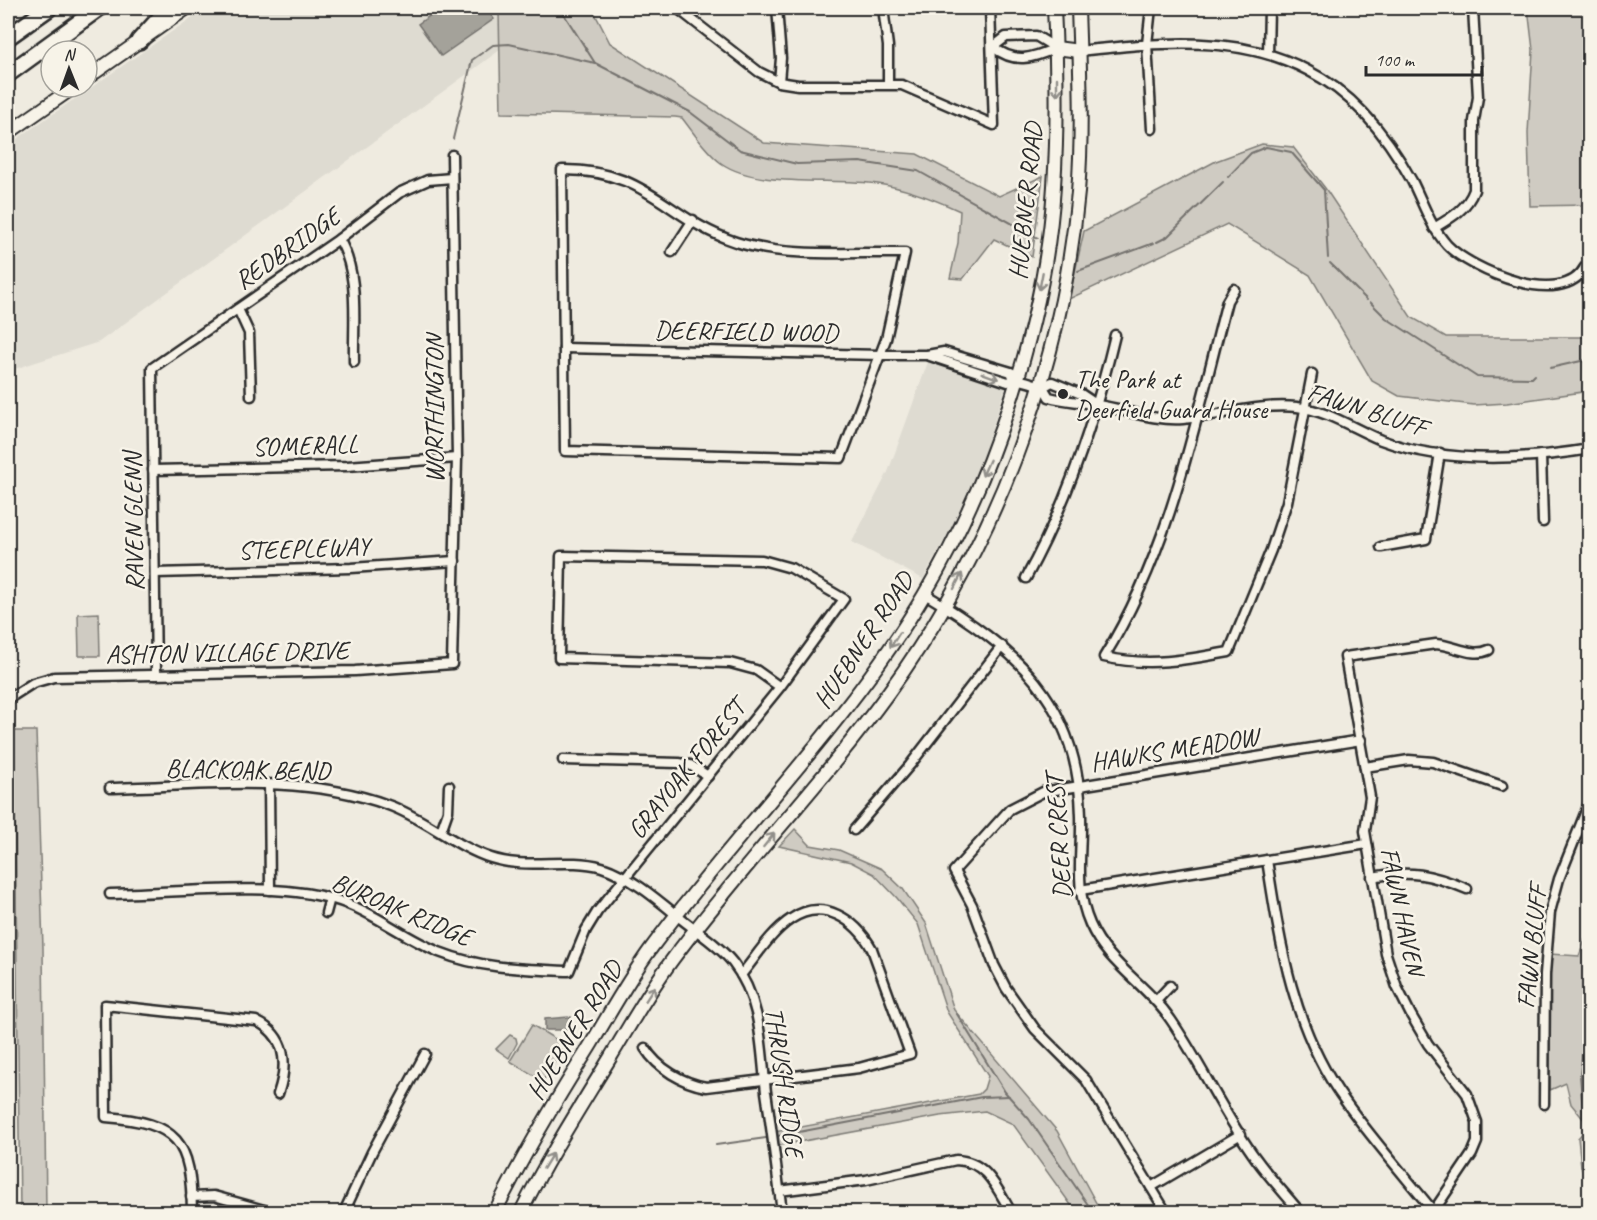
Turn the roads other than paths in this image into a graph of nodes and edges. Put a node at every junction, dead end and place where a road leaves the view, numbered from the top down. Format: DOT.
graph roads {
  1 [pos="49,8"];
  2 [pos="99,8"];
  3 [pos="169,8"];
  4 [pos="187,8"];
  5 [pos="677,8"];
  6 [pos="777,8"];
  7 [pos="883,8"];
  8 [pos="990,8"];
  9 [pos="1054,8"];
  10 [pos="1078,8"];
  11 [pos="1150,8"];
  12 [pos="1269,8"];
  13 [pos="1473,8"];
  14 [pos="8,37"];
  15 [pos="139,41"];
  16 [pos="1147,44"];
  17 [pos="993,47"];
  18 [pos="1056,48"];
  19 [pos="1079,51"];
  20 [pos="1268,54"];
  21 [pos="99,69"];
  22 [pos="8,74"];
  23 [pos="778,82"];
  24 [pos="888,83"];
  25 [pos="56,99"];
  26 [pos="1152,129"];
  27 [pos="8,132"];
  28 [pos="452,155"];
  29 [pos="452,178"];
  30 [pos="693,220"];
  31 [pos="1434,228"];
  32 [pos="339,238"];
  33 [pos="672,252"];
  34 [pos="1585,267"];
  35 [pos="1234,289"];
  36 [pos="238,309"];
  37 [pos="1115,335"];
  38 [pos="564,348"];
  39 [pos="881,355"];
  40 [pos="354,362"];
  41 [pos="152,368"];
  42 [pos="1312,374"];
  43 [pos="1015,379"];
  44 [pos="1041,386"];
  45 [pos="251,396"];
  46 [pos="1097,405"];
  47 [pos="1306,408"];
  48 [pos="1197,417"];
  49 [pos="1590,449"];
  50 [pos="1440,453"];
  51 [pos="1541,455"];
  52 [pos="457,458"];
  53 [pos="153,470"];
  54 [pos="1543,522"];
  55 [pos="1381,547"];
  56 [pos="455,561"];
  57 [pos="154,573"];
  58 [pos="1026,578"];
  59 [pos="925,594"];
  60 [pos="945,607"];
  61 [pos="1002,646"];
  62 [pos="1489,650"];
  63 [pos="452,664"];
  64 [pos="156,675"];
  65 [pos="780,687"];
  66 [pos="8,699"];
  67 [pos="1361,740"];
  68 [pos="563,760"];
  69 [pos="1365,767"];
  70 [pos="708,776"];
  71 [pos="269,785"];
  72 [pos="449,786"];
  73 [pos="1079,786"];
  74 [pos="1502,786"];
  75 [pos="110,788"];
  76 [pos="1590,801"];
  77 [pos="854,830"];
  78 [pos="441,831"];
  79 [pos="1367,844"];
  80 [pos="1267,860"];
  81 [pos="1372,877"];
  82 [pos="624,879"];
  83 [pos="1467,889"];
  84 [pos="270,890"];
  85 [pos="1080,890"];
  86 [pos="110,894"];
  87 [pos="330,898"];
  88 [pos="326,913"];
  89 [pos="677,916"];
  90 [pos="696,930"];
  91 [pos="569,971"];
  92 [pos="741,975"];
  93 [pos="1170,986"];
  94 [pos="1156,1002"];
  95 [pos="645,1048"];
  96 [pos="425,1054"];
  97 [pos="765,1081"];
  98 [pos="278,1094"];
  99 [pos="1544,1104"];
  100 [pos="1240,1134"];
  101 [pos="1151,1187"];
  102 [pos="779,1191"];
  103 [pos="191,1197"];
  104 [pos="192,1212"];
  105 [pos="271,1212"];
  106 [pos="344,1212"];
  107 [pos="495,1212"];
  108 [pos="521,1212"];
  109 [pos="782,1212"];
  110 [pos="1011,1212"];
  111 [pos="1166,1212"];
  112 [pos="1300,1212"];
  113 [pos="1434,1212"];
  1 -- 14 [label="highway"];
  2 -- 22 [label="highway"];
  3 -- 15 [label="highway"];
  4 -- 15 [label="main road"];
  5 -- 23 [label="street"];
  6 -- 23 [label="street"];
  7 -- 24 [label="street"];
  8 -- 17 [label="street"];
  9 -- 18 [label="main road, HUEBNER ROAD"];
  10 -- 19 [label="main road, HUEBNER ROAD"];
  11 -- 16 [label="street"];
  12 -- 20 [label="street"];
  13 -- 31 [label="street"];
  15 -- 21 [label="main road"];
  16 -- 19 [label="street"];
  16 -- 20 [label="street"];
  16 -- 26 [label="street"];
  17 -- 18 [label="street"];
  17 -- 18 [label="street"];
  17 -- 24 [label="street"];
  18 -- 19 [label="main road"];
  18 -- 43 [label="main road, HUEBNER ROAD, one-way"];
  19 -- 44 [label="main road, HUEBNER ROAD"];
  20 -- 31 [label="street"];
  23 -- 24 [label="street"];
  25 -- 27 [label="main road"];
  28 -- 29 [label="street, WORTHINGTON"];
  29 -- 32 [label="street, REDBRIDGE"];
  29 -- 52 [label="street, WORTHINGTON"];
  30 -- 33 [label="street"];
  30 -- 38 [label="street"];
  30 -- 39 [label="street"];
  31 -- 34 [label="street"];
  32 -- 36 [label="street, REDBRIDGE"];
  32 -- 40 [label="street"];
  35 -- 48 [label="street"];
  36 -- 41 [label="street, REDBRIDGE"];
  36 -- 45 [label="street"];
  37 -- 46 [label="street"];
  38 -- 39 [label="street, DEERFIELD WOOD"];
  38 -- 39 [label="street"];
  39 -- 43 [label="street, DEERFIELD WOOD"];
  41 -- 53 [label="street, RAVEN GLENN"];
  42 -- 47 [label="street"];
  43 -- 44 [label="street, DEERFIELD WOOD"];
  43 -- 59 [label="main road, HUEBNER ROAD, one-way"];
  44 -- 46 [label="street, FAWN BLUFF"];
  44 -- 46 [label="street, FAWN BLUFF"];
  60 -- 44 [label="main road, HUEBNER ROAD, one-way"];
  46 -- 48 [label="street, FAWN BLUFF"];
  46 -- 58 [label="street"];
  47 -- 48 [label="street, FAWN BLUFF"];
  47 -- 48 [label="street"];
  47 -- 50 [label="street, FAWN BLUFF"];
  49 -- 51 [label="street, FAWN BLUFF"];
  50 -- 51 [label="street, FAWN BLUFF"];
  50 -- 55 [label="street"];
  51 -- 54 [label="street"];
  52 -- 53 [label="street, SOMERALL"];
  52 -- 56 [label="street, WORTHINGTON"];
  53 -- 57 [label="street, RAVEN GLENN"];
  56 -- 57 [label="street, STEEPLEWAY"];
  56 -- 63 [label="street, WORTHINGTON"];
  57 -- 64 [label="street, RAVEN GLENN"];
  59 -- 60 [label="street, DEER CREST"];
  59 -- 89 [label="main road, HUEBNER ROAD, one-way"];
  60 -- 61 [label="street, DEER CREST"];
  90 -- 60 [label="main road, HUEBNER ROAD, one-way"];
  61 -- 73 [label="street, DEER CREST"];
  61 -- 77 [label="street"];
  62 -- 67 [label="street, FAWN HAVEN"];
  63 -- 64 [label="street, ASHTON VILLAGE DRIVE"];
  64 -- 66 [label="street, ASHTON VILLAGE DRIVE"];
  65 -- 65 [label="street, GRAYOAK FOREST"];
  65 -- 70 [label="street, GRAYOAK FOREST"];
  67 -- 69 [label="street, FAWN HAVEN"];
  67 -- 73 [label="street, HAWKS MEADOW"];
  68 -- 70 [label="street"];
  69 -- 74 [label="street"];
  69 -- 79 [label="street, FAWN HAVEN"];
  70 -- 82 [label="street, GRAYOAK FOREST"];
  71 -- 75 [label="street, BLACKOAK BEND"];
  71 -- 78 [label="street, BLACKOAK BEND"];
  71 -- 84 [label="street"];
  72 -- 78 [label="street"];
  73 -- 85 [label="street, DEER CREST"];
  73 -- 101 [label="street, HAWKS MEADOW"];
  76 -- 99 [label="street, FAWN BLUFF"];
  78 -- 82 [label="street, BLACKOAK BEND"];
  79 -- 80 [label="street"];
  79 -- 81 [label="street, FAWN HAVEN"];
  80 -- 85 [label="street"];
  80 -- 113 [label="street"];
  81 -- 83 [label="street"];
  81 -- 113 [label="street, FAWN HAVEN"];
  82 -- 89 [label="street, BLACKOAK BEND"];
  82 -- 91 [label="street, GRAYOAK FOREST"];
  84 -- 86 [label="street, BUROAK RIDGE"];
  84 -- 87 [label="street, BUROAK RIDGE"];
  85 -- 94 [label="street, DEER CREST"];
  87 -- 88 [label="street"];
  87 -- 91 [label="street, BUROAK RIDGE"];
  89 -- 90 [label="street, THRUSH RIDGE"];
  89 -- 107 [label="main road, HUEBNER ROAD"];
  90 -- 92 [label="street, THRUSH RIDGE"];
  108 -- 90 [label="main road, HUEBNER ROAD, one-way"];
  92 -- 97 [label="street, THRUSH RIDGE"];
  92 -- 97 [label="street"];
  93 -- 94 [label="street"];
  94 -- 100 [label="street, DEER CREST"];
  95 -- 97 [label="street"];
  96 -- 106 [label="street"];
  97 -- 102 [label="street, THRUSH RIDGE"];
  98 -- 103 [label="street"];
  100 -- 101 [label="street"];
  100 -- 112 [label="street, DEER CREST"];
  101 -- 111 [label="street"];
  102 -- 109 [label="street, THRUSH RIDGE"];
  102 -- 110 [label="street"];
  103 -- 104 [label="street"];
  103 -- 105 [label="street"];
}
